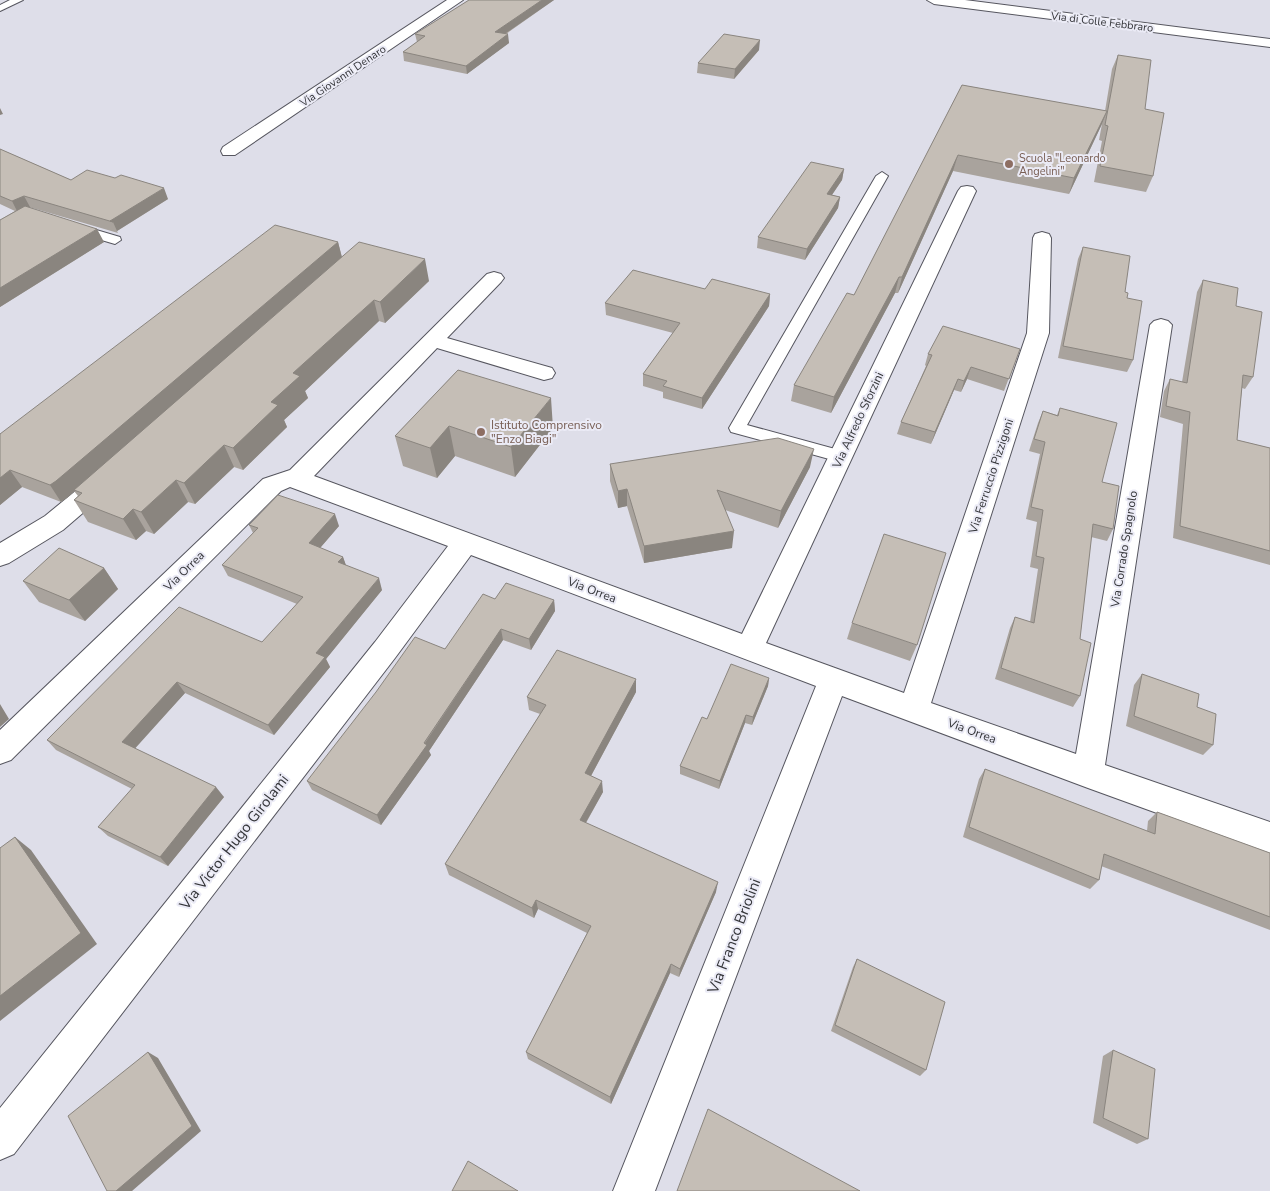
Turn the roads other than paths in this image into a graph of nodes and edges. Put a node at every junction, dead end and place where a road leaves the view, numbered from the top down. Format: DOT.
graph roads {
  1 [pos="18,0"];
  2 [pos="456,0"];
  3 [pos="934,0"];
  4 [pos="0,8"];
  5 [pos="1270,43"];
  6 [pos="229,151"];
  7 [pos="882,176"];
  8 [pos="968,191"];
  9 [pos="64,224"];
  10 [pos="1042,238"];
  11 [pos="115,240"];
  12 [pos="494,278"];
  13 [pos="1161,325"];
  14 [pos="432,340"];
  15 [pos="544,373"];
  16 [pos="840,456"];
  17 [pos="121,466"];
  18 [pos="296,480"];
  19 [pos="466,542"];
  20 [pos="0,556"];
  21 [pos="749,649"];
  22 [pos="834,681"];
  23 [pos="914,709"];
  24 [pos="0,750"];
  25 [pos="1088,774"];
  26 [pos="1270,838"];
  27 [pos="0,1140"];
  28 [pos="634,1191"];
  1 -- 4 [label="lane"];
  2 -- 6 [label="street, Via Giovanni Denaro"];
  3 -- 5 [label="street, Via di Colle Febbraro"];
  7 -- 16 [label="lane"];
  8 -- 16 [label="street, Via Alfredo Sforzini"];
  9 -- 11 [label="lane"];
  10 -- 23 [label="street, Via Ferruccio Pizzigoni"];
  12 -- 14 [label="street"];
  13 -- 25 [label="street, Via Corrado Spagnolo"];
  14 -- 15 [label="street"];
  14 -- 18 [label="street"];
  16 -- 21 [label="street, Via Alfredo Sforzini"];
  17 -- 20 [label="street"];
  18 -- 19 [label="street, Via Orrea"];
  18 -- 24 [label="street, Via Orrea"];
  19 -- 21 [label="street, Via Orrea"];
  19 -- 27 [label="street, Via Victor Hugo Girolami"];
  21 -- 22 [label="street, Via Orrea"];
  22 -- 23 [label="street, Via Orrea"];
  22 -- 28 [label="street, Via Franco Briolini"];
  23 -- 25 [label="street, Via Orrea"];
  25 -- 26 [label="street, Via Orrea"];
}
